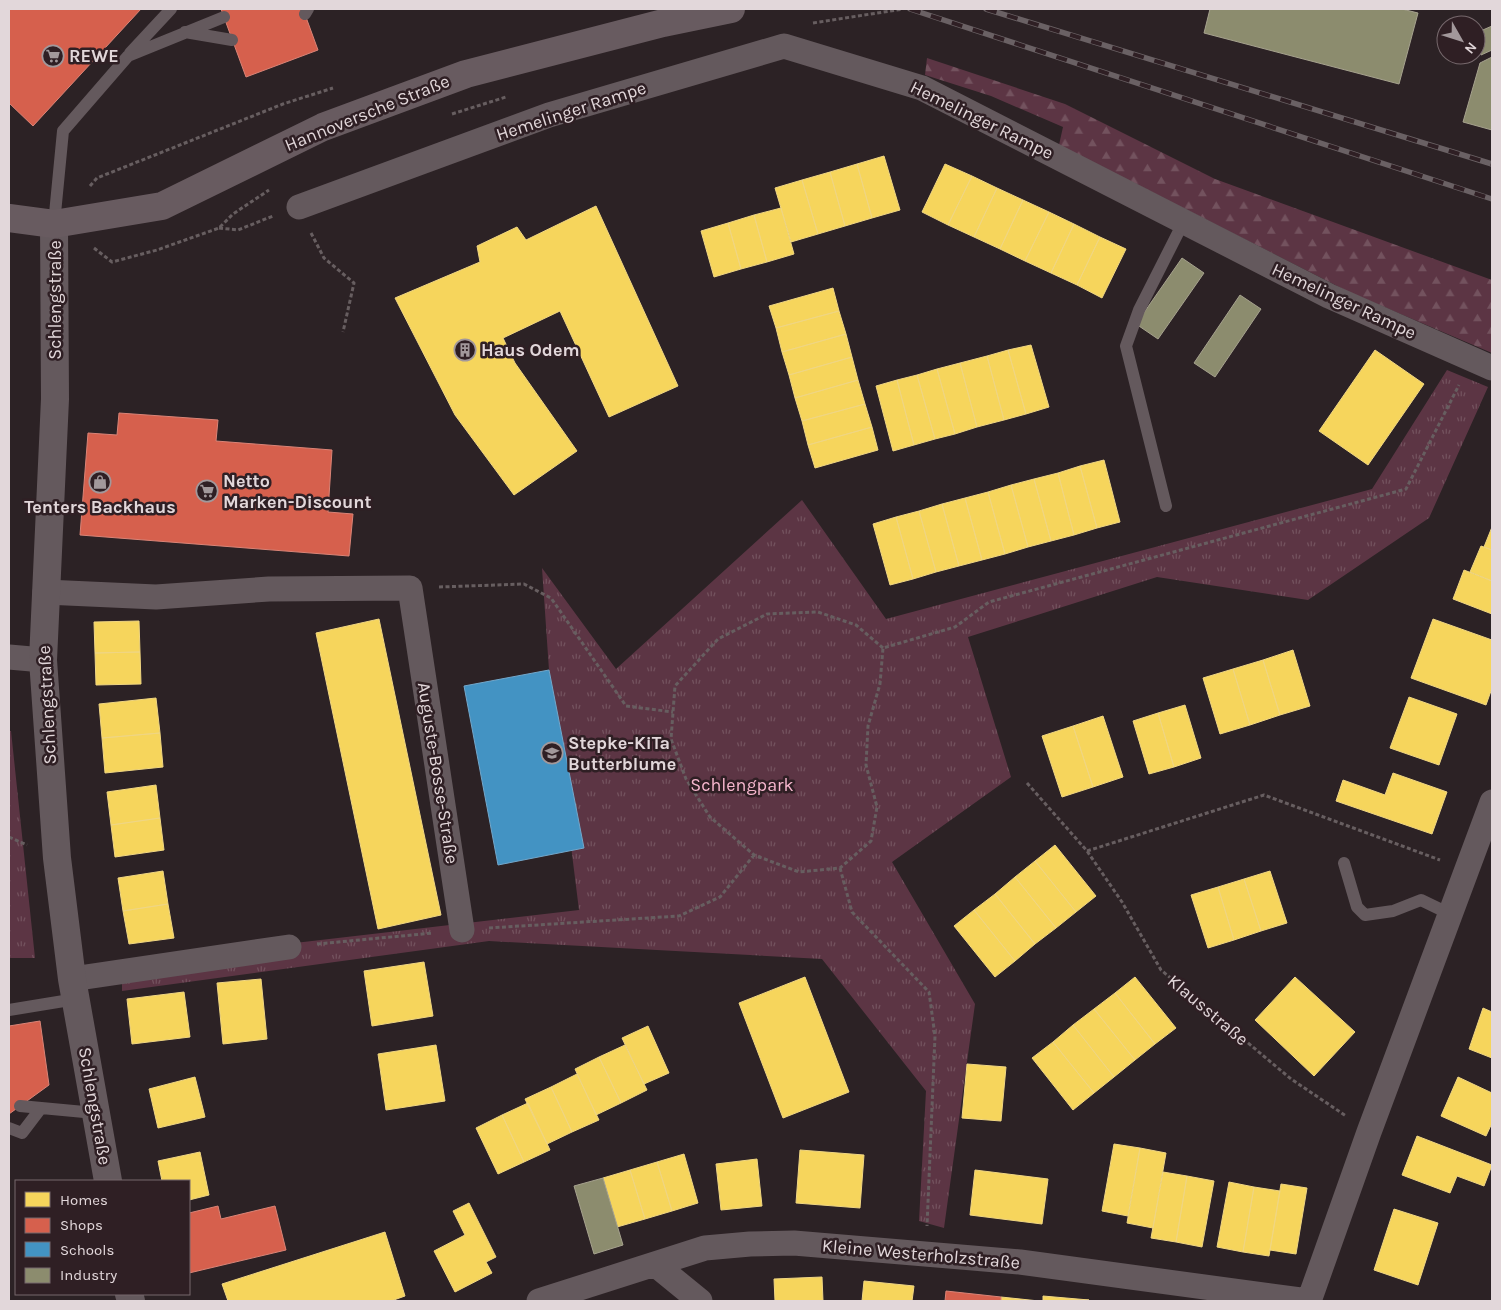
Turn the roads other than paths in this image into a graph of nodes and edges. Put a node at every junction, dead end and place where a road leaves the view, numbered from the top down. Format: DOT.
graph roads {
  1 [pos="171,9"];
  2 [pos="731,9"];
  3 [pos="224,17"];
  4 [pos="186,32"];
  5 [pos="232,40"];
  6 [pos="128,56"];
  7 [pos="298,207"];
  8 [pos="9,218"];
  9 [pos="1184,222"];
  10 [pos="54,224"];
  11 [pos="1482,364"];
  12 [pos="1166,506"];
  13 [pos="45,592"];
  14 [pos="9,657"];
  15 [pos="43,660"];
  16 [pos="1492,802"];
  17 [pos="1344,863"];
  18 [pos="1450,914"];
  19 [pos="462,930"];
  20 [pos="289,947"];
  21 [pos="74,989"];
  22 [pos="9,1010"];
  23 [pos="20,1106"];
  24 [pos="41,1108"];
  25 [pos="95,1113"];
  26 [pos="9,1128"];
  27 [pos="108,1180"];
  28 [pos="656,1265"];
  29 [pos="540,1301"];
  30 [pos="700,1301"];
  31 [pos="1308,1301"];
  1 -- 6 [label="lane"];
  2 -- 10 [label="main road, Hannoversche Straße"];
  3 -- 4 [label="lane"];
  4 -- 5 [label="lane"];
  4 -- 6 [label="lane"];
  6 -- 10 [label="lane"];
  7 -- 9 [label="street, Hemelinger Rampe"];
  8 -- 10 [label="main road, Hannoversche Straße"];
  9 -- 11 [label="street, Hemelinger Rampe"];
  9 -- 12 [label="lane"];
  10 -- 13 [label="street, Schlengstraße"];
  13 -- 15 [label="street, Schlengstraße"];
  13 -- 19 [label="street, Auguste-Bosse-Straße"];
  14 -- 15 [label="street"];
  15 -- 21 [label="street, Schlengstraße"];
  16 -- 18 [label="street"];
  17 -- 18 [label="lane"];
  18 -- 31 [label="street"];
  20 -- 21 [label="street"];
  21 -- 22 [label="lane"];
  21 -- 25 [label="street, Schlengstraße"];
  23 -- 24 [label="lane"];
  24 -- 25 [label="lane"];
  24 -- 26 [label="lane"];
  25 -- 27 [label="street, Schlengstraße"];
  28 -- 29 [label="street, Kleine Westerholzstraße"];
  28 -- 30 [label="street"];
  28 -- 31 [label="street, Kleine Westerholzstraße"];
}
